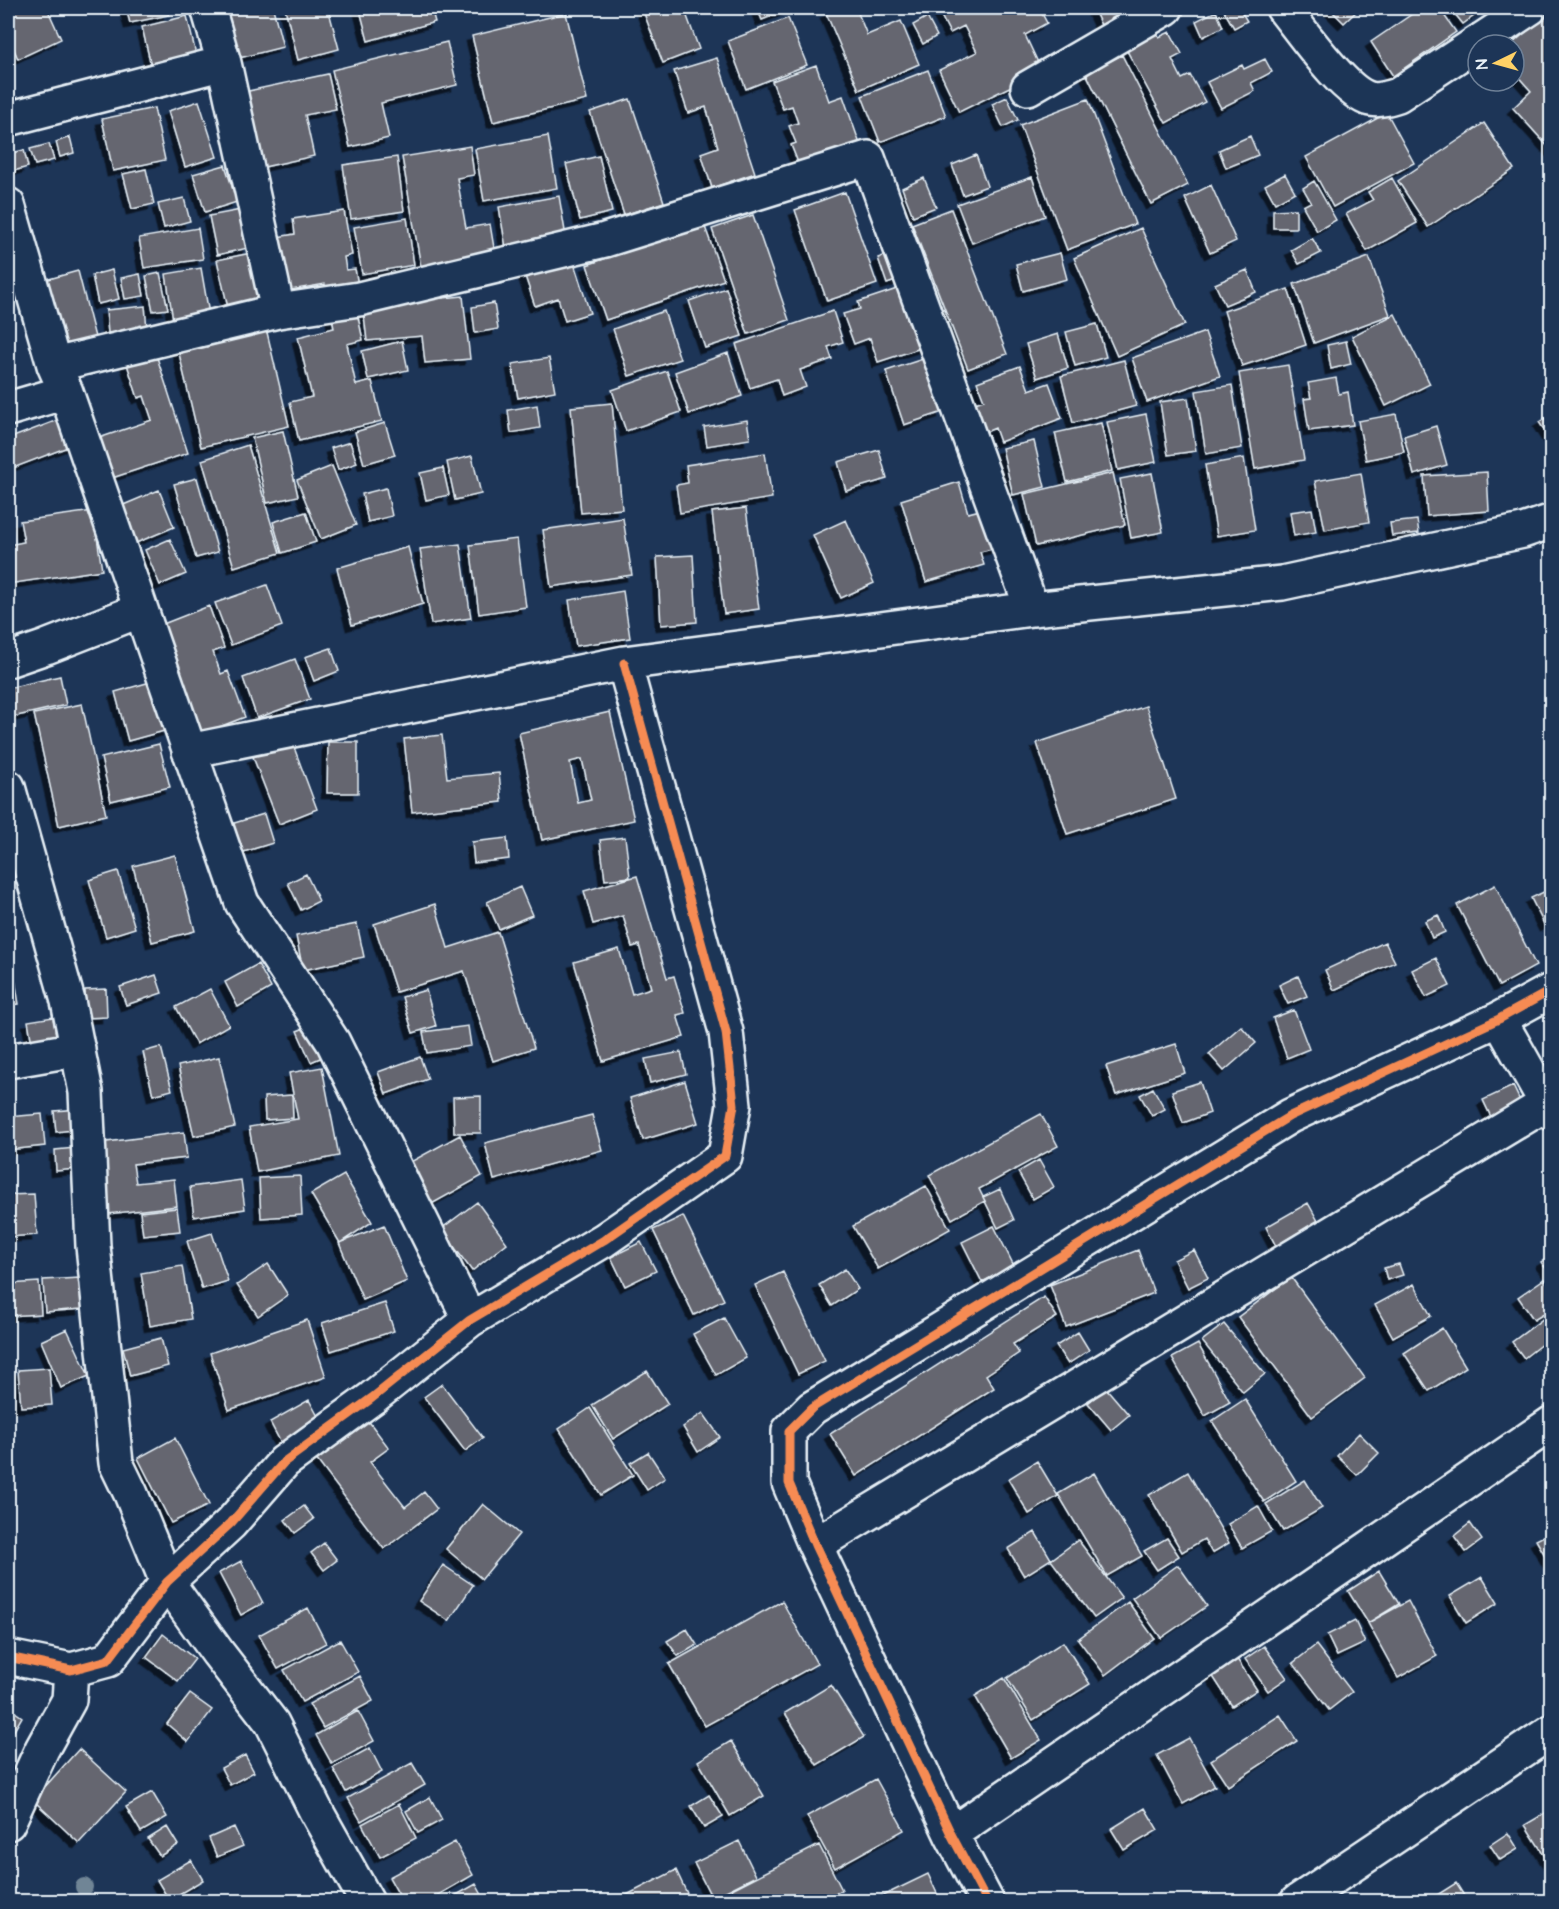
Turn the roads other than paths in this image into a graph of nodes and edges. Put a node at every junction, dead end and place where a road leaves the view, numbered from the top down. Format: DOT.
graph roads {
  1 [pos="208,8"];
  2 [pos="1166,8"];
  3 [pos="1283,8"];
  4 [pos="1530,8"];
  5 [pos="224,63"];
  6 [pos="1028,88"];
  7 [pos="8,118"];
  8 [pos="8,205"];
  9 [pos="278,311"];
  10 [pos="60,379"];
  11 [pos="8,409"];
  12 [pos="1551,521"];
  13 [pos="1032,609"];
  14 [pos="141,610"];
  15 [pos="8,660"];
  16 [pos="624,663"];
  17 [pos="189,751"];
  18 [pos="8,787"];
  19 [pos="1551,990"];
  20 [pos="1499,1019"];
  21 [pos="78,1049"];
  22 [pos="8,1061"];
  23 [pos="1549,1109"];
  24 [pos="470,1320"];
  25 [pos="1551,1423"];
  26 [pos="815,1545"];
  27 [pos="167,1582"];
  28 [pos="8,1657"];
  29 [pos="71,1670"];
  30 [pos="1551,1731"];
  31 [pos="8,1823"];
  32 [pos="951,1834"];
  33 [pos="367,1902"];
  34 [pos="987,1902"];
  35 [pos="1297,1902"];
  1 -- 5 [label="street"];
  2 -- 6 [label="street"];
  3 -- 4 [label="street"];
  5 -- 7 [label="street"];
  5 -- 9 [label="street"];
  8 -- 10 [label="street"];
  9 -- 10 [label="street"];
  9 -- 13 [label="street"];
  10 -- 11 [label="street"];
  10 -- 14 [label="street"];
  12 -- 13 [label="street"];
  13 -- 16 [label="street"];
  14 -- 15 [label="street"];
  14 -- 17 [label="street"];
  16 -- 17 [label="street"];
  16 -- 24 [label="street"];
  17 -- 24 [label="street"];
  18 -- 21 [label="street"];
  19 -- 20 [label="street"];
  20 -- 23 [label="street"];
  20 -- 26 [label="street"];
  21 -- 22 [label="street"];
  21 -- 27 [label="street"];
  23 -- 26 [label="street"];
  24 -- 27 [label="street"];
  25 -- 32 [label="street"];
  26 -- 32 [label="street"];
  27 -- 29 [label="street"];
  27 -- 33 [label="street"];
  28 -- 29 [label="street"];
  29 -- 31 [label="street"];
  30 -- 35 [label="street"];
  32 -- 34 [label="street"];
}
